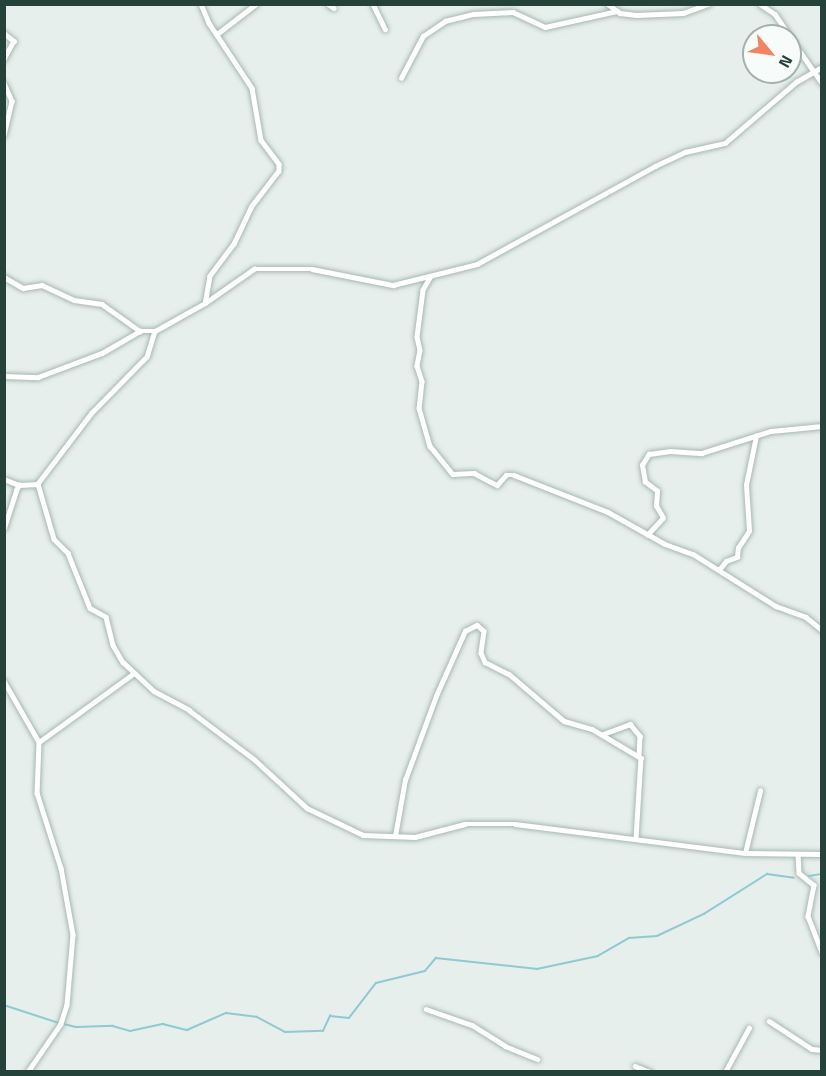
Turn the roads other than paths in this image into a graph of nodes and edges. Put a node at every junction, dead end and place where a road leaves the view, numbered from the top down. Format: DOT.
graph roads {
  1 [pos="201,4"];
  2 [pos="256,4"];
  3 [pos="328,4"];
  4 [pos="373,4"];
  5 [pos="608,4"];
  6 [pos="708,4"];
  7 [pos="760,4"];
  8 [pos="334,8"];
  9 [pos="617,11"];
  10 [pos="782,24"];
  11 [pos="385,29"];
  12 [pos="4,33"];
  13 [pos="217,34"];
  14 [pos="802,57"];
  15 [pos="4,59"];
  16 [pos="822,67"];
  17 [pos="811,73"];
  18 [pos="400,78"];
  19 [pos="4,83"];
  20 [pos="822,83"];
  21 [pos="4,135"];
  22 [pos="431,276"];
  23 [pos="4,277"];
  24 [pos="205,303"];
  25 [pos="140,331"];
  26 [pos="155,331"];
  27 [pos="4,376"];
  28 [pos="822,426"];
  29 [pos="756,436"];
  30 [pos="4,479"];
  31 [pos="38,484"];
  32 [pos="20,485"];
  33 [pos="4,528"];
  34 [pos="647,535"];
  35 [pos="719,570"];
  36 [pos="822,630"];
  37 [pos="133,674"];
  38 [pos="4,681"];
  39 [pos="603,734"];
  40 [pos="39,742"];
  41 [pos="639,755"];
  42 [pos="760,791"];
  43 [pos="395,836"];
  44 [pos="636,837"];
  45 [pos="745,853"];
  46 [pos="798,854"];
  47 [pos="822,854"];
  48 [pos="822,952"];
  49 [pos="426,1009"];
  50 [pos="769,1022"];
  51 [pos="749,1028"];
  52 [pos="822,1050"];
  53 [pos="537,1059"];
  54 [pos="635,1066"];
  55 [pos="28,1071"];
  56 [pos="650,1071"];
  57 [pos="725,1071"];
  1 -- 13 [label="street"];
  2 -- 13 [label="street"];
  3 -- 8 [label="street"];
  4 -- 11 [label="street"];
  5 -- 9 [label="street"];
  6 -- 9 [label="street"];
  7 -- 10 [label="street"];
  9 -- 18 [label="street"];
  12 -- 15 [label="street"];
  13 -- 24 [label="street"];
  14 -- 17 [label="street"];
  16 -- 17 [label="street"];
  17 -- 20 [label="street"];
  17 -- 22 [label="street"];
  19 -- 21 [label="street"];
  22 -- 24 [label="street"];
  22 -- 34 [label="street"];
  23 -- 25 [label="street"];
  24 -- 26 [label="street"];
  25 -- 26 [label="street"];
  25 -- 27 [label="street"];
  26 -- 31 [label="street"];
  28 -- 29 [label="street"];
  29 -- 34 [label="street"];
  29 -- 35 [label="street"];
  30 -- 32 [label="street"];
  31 -- 32 [label="street"];
  31 -- 37 [label="street"];
  32 -- 33 [label="street"];
  34 -- 35 [label="street"];
  35 -- 36 [label="street"];
  37 -- 40 [label="street"];
  37 -- 43 [label="street"];
  38 -- 40 [label="street"];
  39 -- 41 [label="street"];
  39 -- 41 [label="street"];
  39 -- 43 [label="street"];
  40 -- 55 [label="street"];
  41 -- 44 [label="street"];
  42 -- 45 [label="street"];
  43 -- 44 [label="street"];
  44 -- 45 [label="street"];
  45 -- 46 [label="street"];
  46 -- 47 [label="street"];
  46 -- 48 [label="street"];
  49 -- 53 [label="street"];
  50 -- 52 [label="street"];
  51 -- 57 [label="street"];
  54 -- 56 [label="street"];
}
